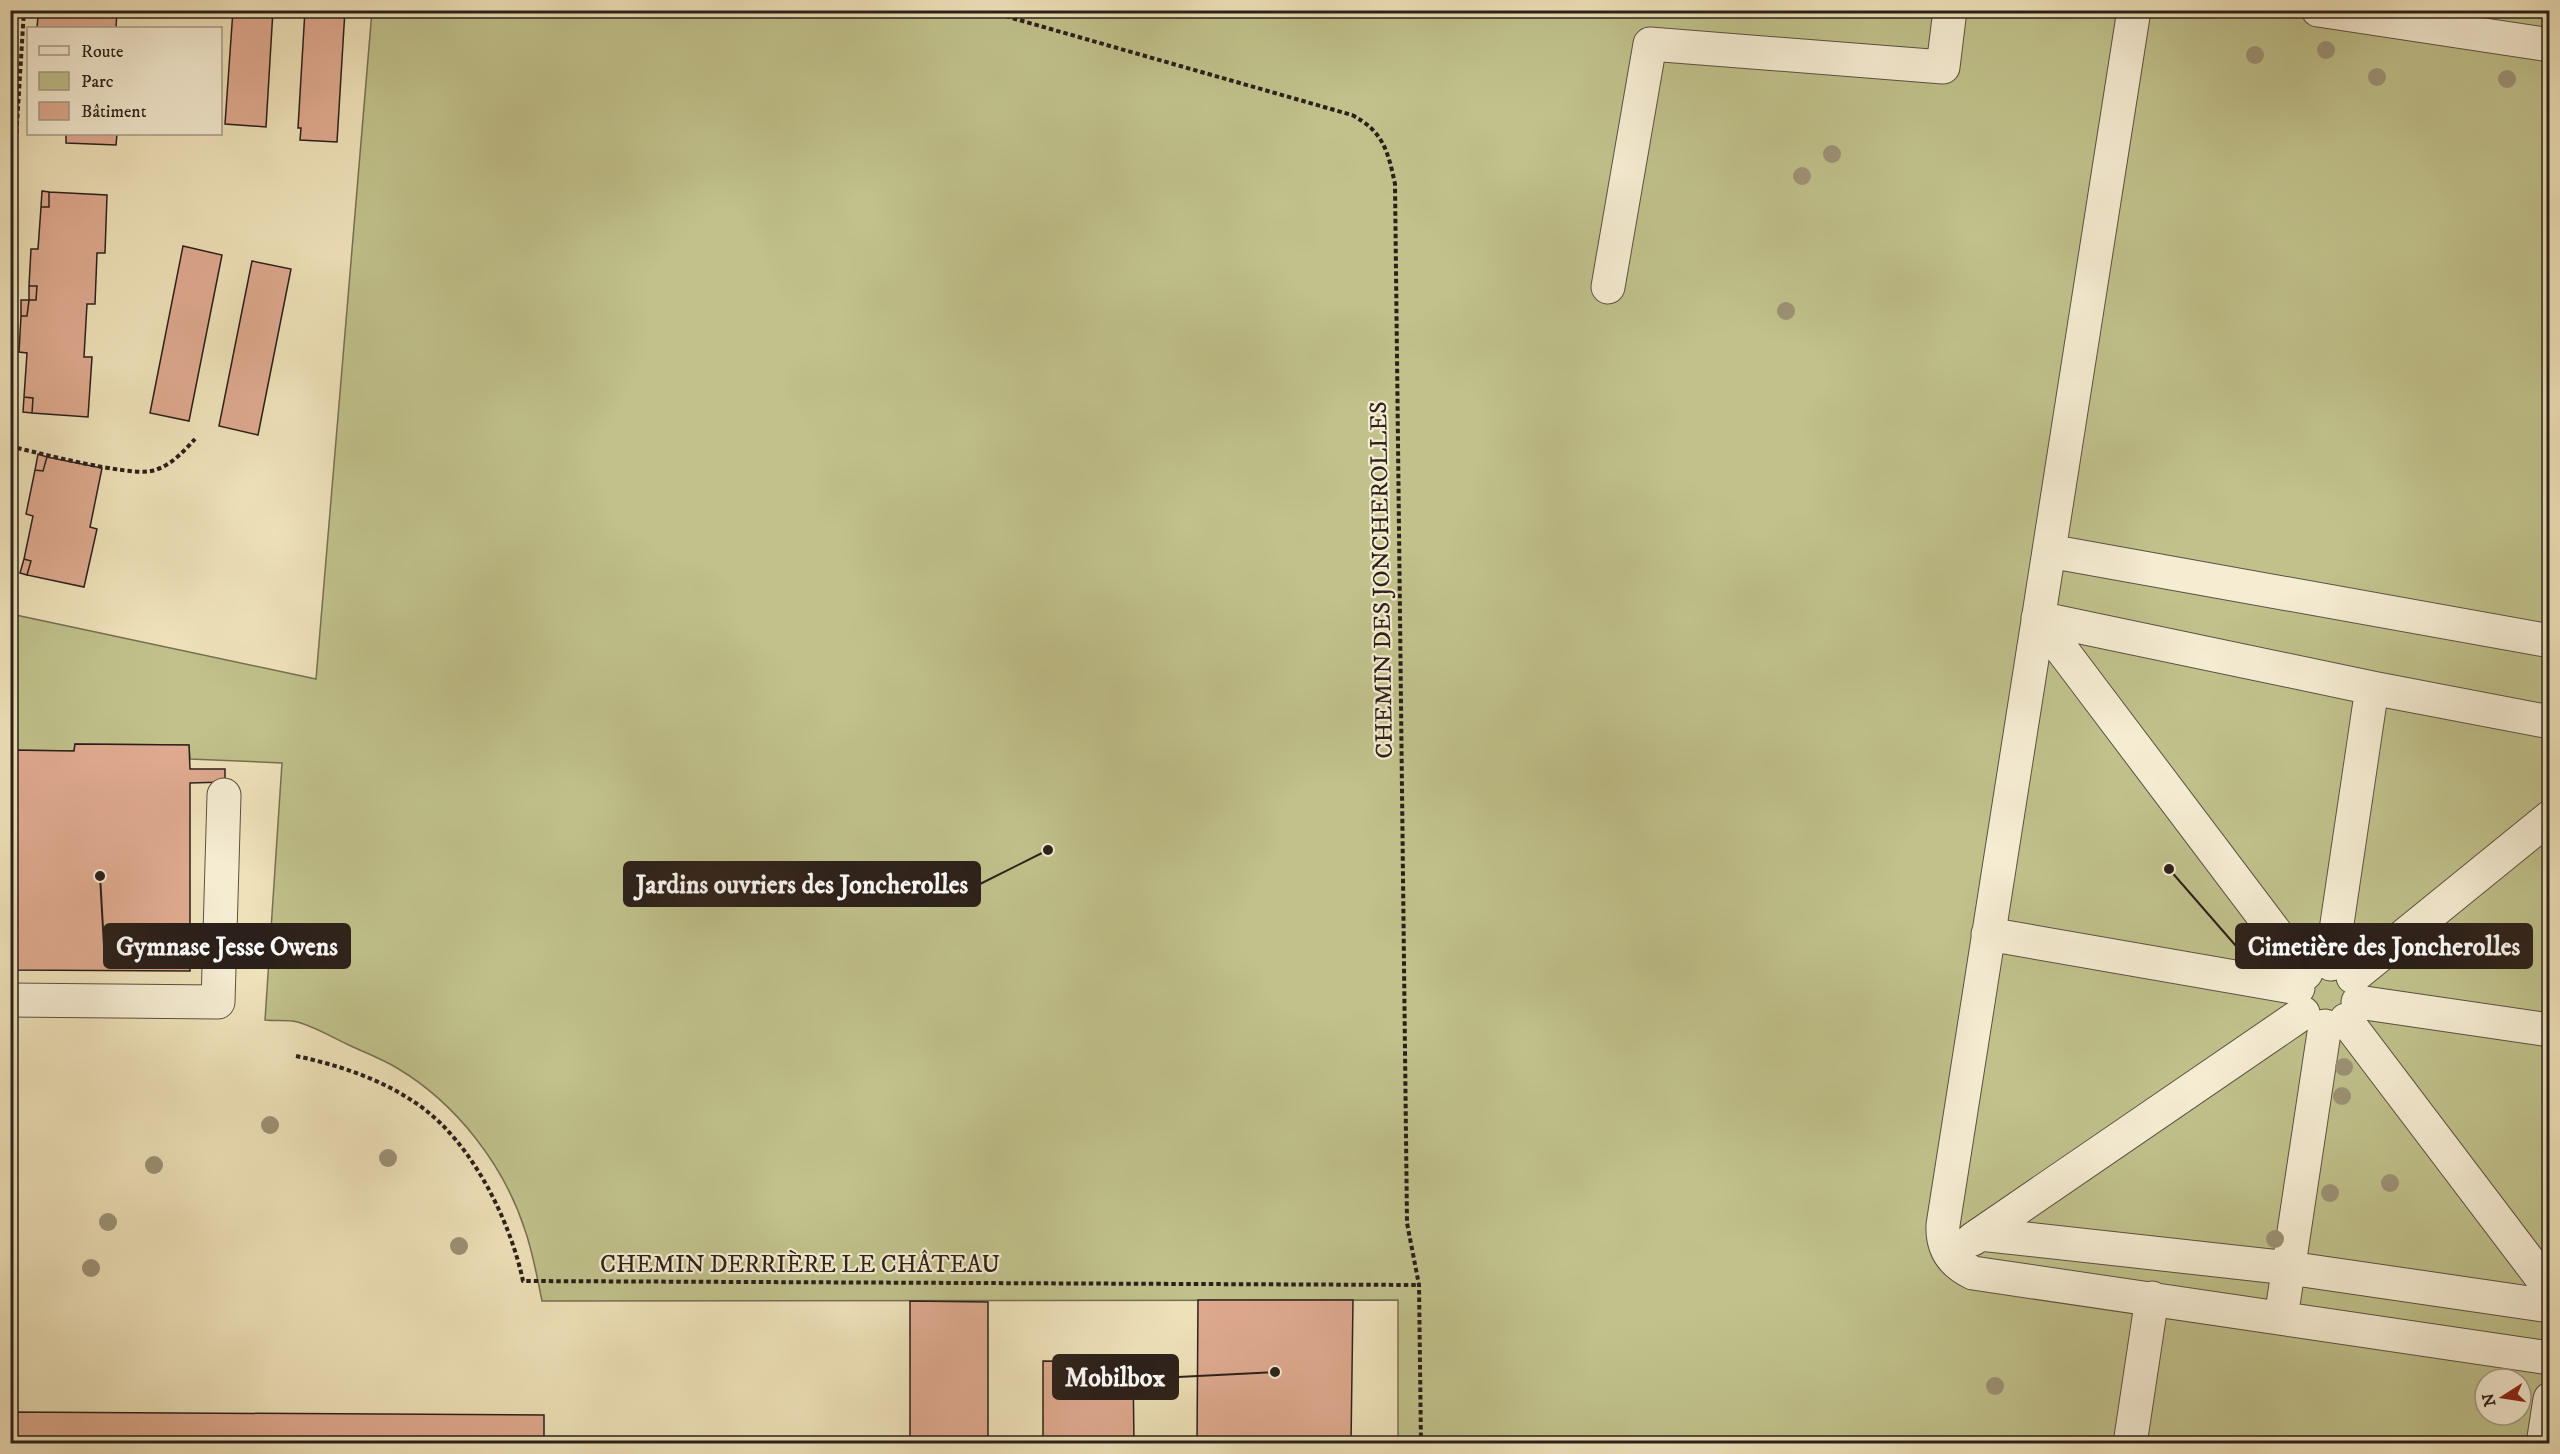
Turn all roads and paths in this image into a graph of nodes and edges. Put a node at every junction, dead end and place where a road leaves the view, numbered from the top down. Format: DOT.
graph roads {
  1 [pos="24,10"];
  2 [pos="984,10"];
  3 [pos="1950,10"];
  4 [pos="2134,10"];
  5 [pos="2318,10"];
  6 [pos="2550,45"];
  7 [pos="10,238"];
  8 [pos="1608,287"];
  9 [pos="195,439"];
  10 [pos="10,446"];
  11 [pos="2049,551"];
  12 [pos="2038,618"];
  13 [pos="2550,641"];
  14 [pos="2372,688"];
  15 [pos="2550,722"];
  16 [pos="224,795"];
  17 [pos="2550,817"];
  18 [pos="1988,934"];
  19 [pos="2327,995"];
  20 [pos="10,1000"];
  21 [pos="2550,1030"];
  22 [pos="296,1056"];
  23 [pos="1980,1234"];
  24 [pos="1950,1254"];
  25 [pos="2289,1268"];
  26 [pos="1419,1285"];
  27 [pos="2550,1289"];
  28 [pos="2152,1298"];
  29 [pos="2550,1305"];
  30 [pos="2281,1318"];
  31 [pos="2550,1358"];
  32 [pos="2550,1399"];
  33 [pos="1421,1443"];
  34 [pos="2130,1443"];
  35 [pos="2543,1443"];
  1 -- 7 [label="path"];
  2 -- 26 [label="path, CHEMIN DES JONCHEROLLES"];
  3 -- 8 [label="lane"];
  4 -- 11 [label="lane"];
  5 -- 6 [label="lane"];
  9 -- 10 [label="path"];
  11 -- 12 [label="lane"];
  11 -- 13 [label="lane"];
  12 -- 14 [label="lane"];
  12 -- 18 [label="lane"];
  12 -- 19 [label="lane"];
  14 -- 15 [label="lane"];
  14 -- 19 [label="lane"];
  16 -- 20 [label="lane"];
  17 -- 19 [label="lane"];
  18 -- 19 [label="lane"];
  18 -- 24 [label="lane"];
  19 -- 21 [label="lane"];
  19 -- 23 [label="lane"];
  19 -- 25 [label="lane"];
  19 -- 27 [label="lane"];
  22 -- 26 [label="path, CHEMIN DERRIÈRE LE CHÂTEAU"];
  23 -- 24 [label="lane"];
  23 -- 25 [label="lane"];
  24 -- 28 [label="lane"];
  25 -- 29 [label="lane"];
  25 -- 30 [label="lane"];
  26 -- 33 [label="path, CHEMIN DES JONCHEROLLES"];
  28 -- 30 [label="lane"];
  28 -- 34 [label="lane"];
  30 -- 31 [label="lane"];
  32 -- 35 [label="lane"];
}
